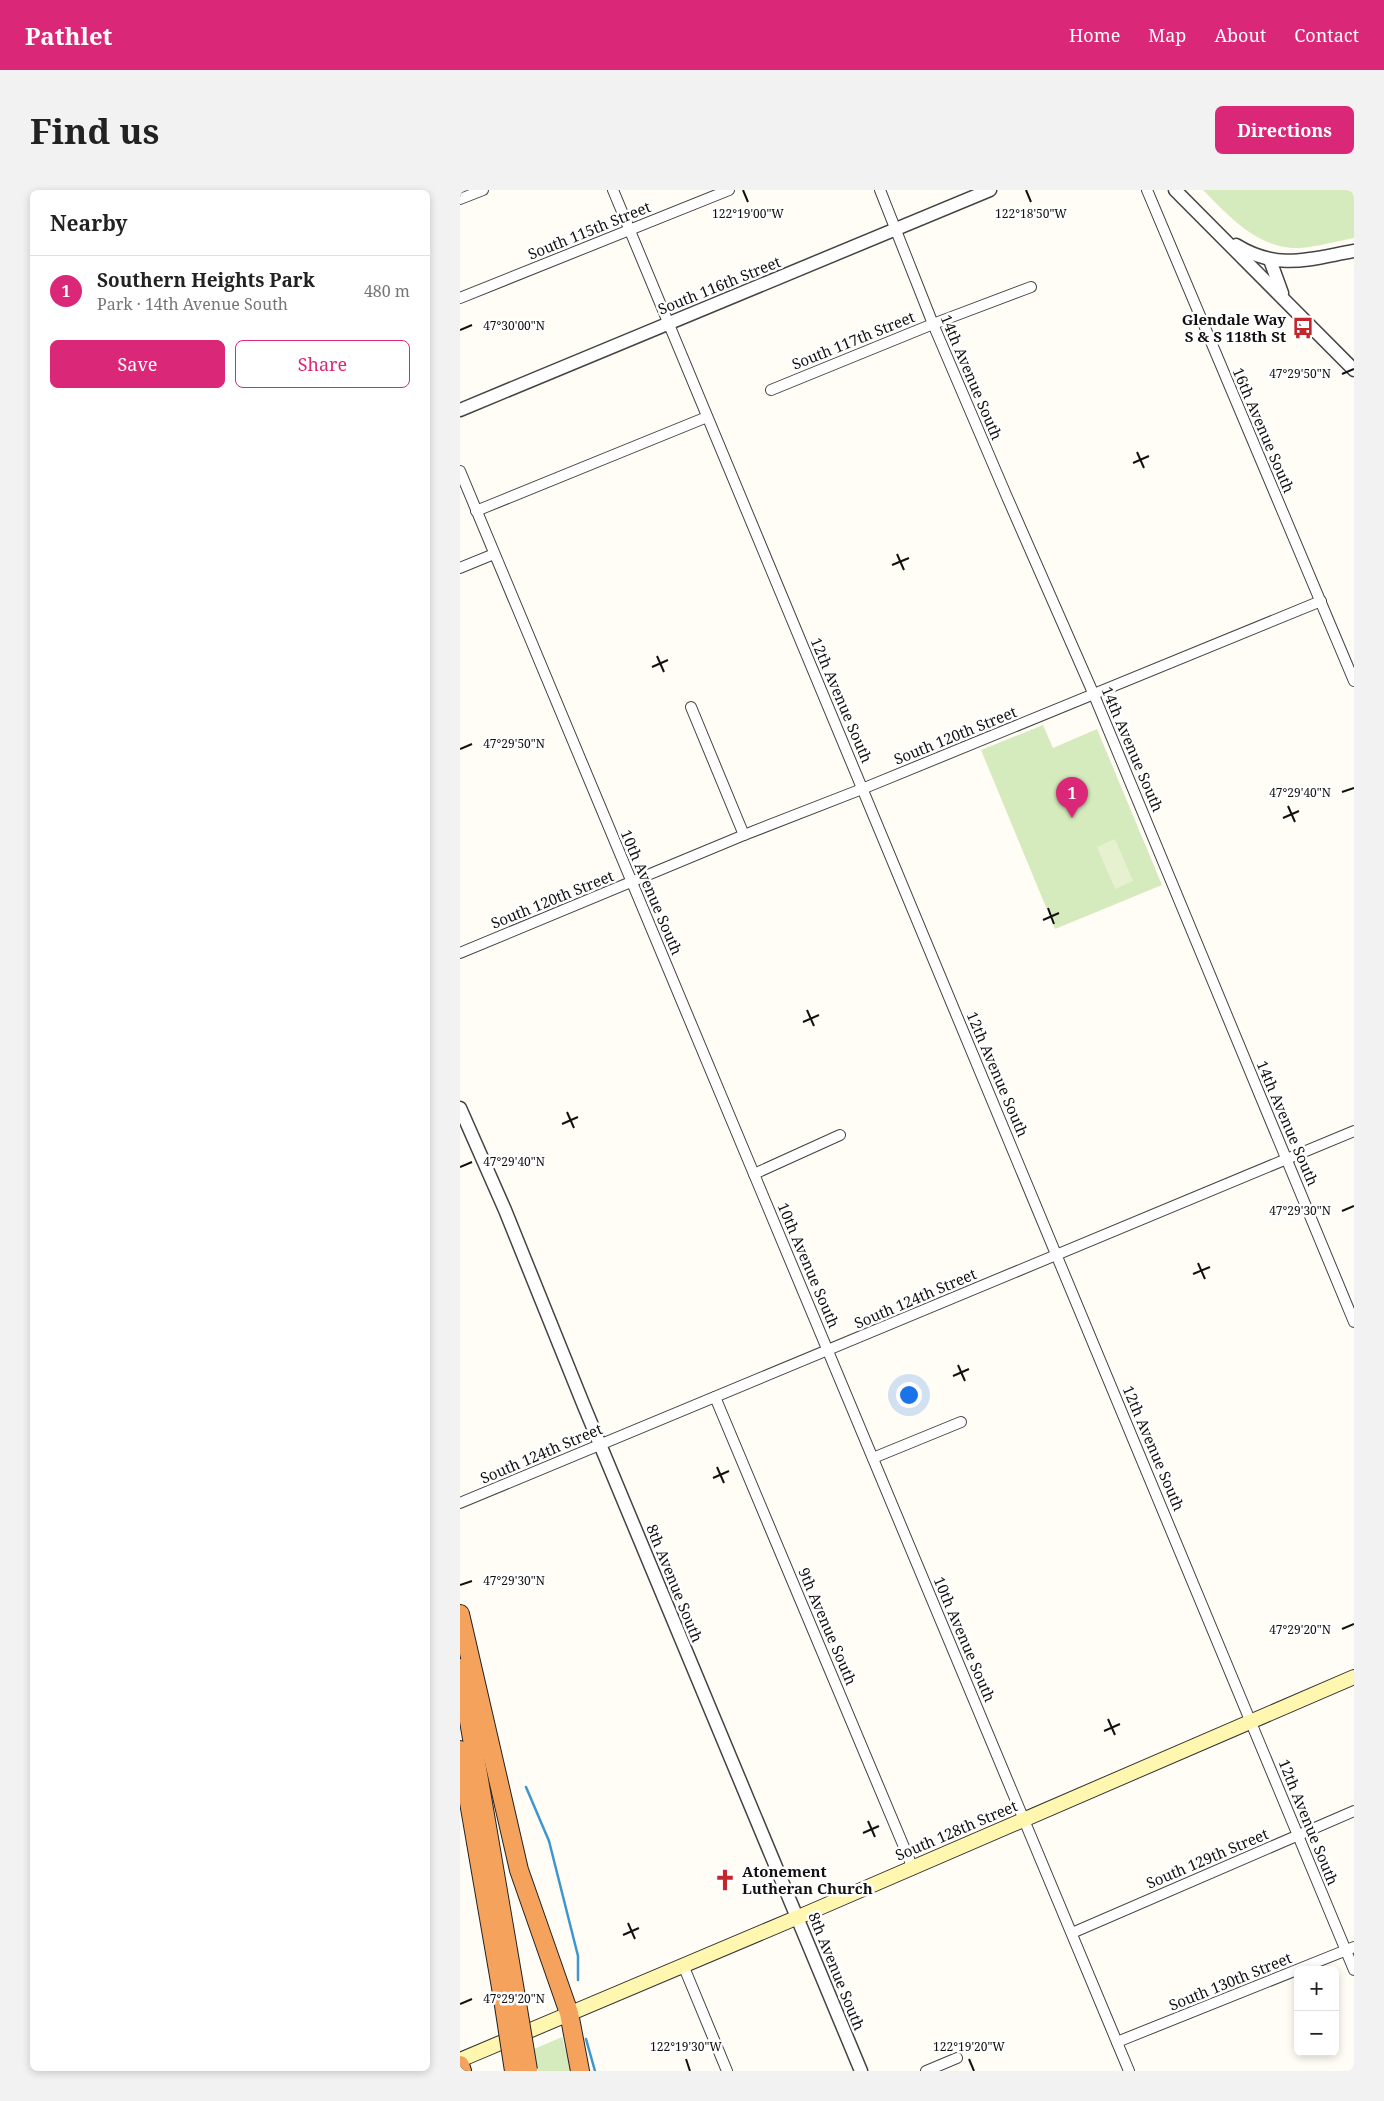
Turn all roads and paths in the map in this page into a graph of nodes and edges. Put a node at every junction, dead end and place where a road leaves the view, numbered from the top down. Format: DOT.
graph roads {
  1 [pos="483,190"];
  2 [pos="613,190"];
  3 [pos="729,190"];
  4 [pos="880,190"];
  5 [pos="990,190"];
  6 [pos="1147,190"];
  7 [pos="1175,190"];
  8 [pos="460,199"];
  9 [pos="1206,221"];
  10 [pos="630,230"];
  11 [pos="896,230"];
  12 [pos="1354,250"];
  13 [pos="1270,260"];
  14 [pos="1031,287"];
  15 [pos="460,298"];
  16 [pos="1288,302"];
  17 [pos="668,323"];
  18 [pos="934,324"];
  19 [pos="1354,370"];
  20 [pos="771,390"];
  21 [pos="460,410"];
  22 [pos="707,416"];
  23 [pos="460,472"];
  24 [pos="476,511"];
  25 [pos="494,554"];
  26 [pos="460,568"];
  27 [pos="1321,601"];
  28 [pos="1354,681"];
  29 [pos="1094,695"];
  30 [pos="691,707"];
  31 [pos="862,789"];
  32 [pos="744,835"];
  33 [pos="631,882"];
  34 [pos="460,953"];
  35 [pos="460,1108"];
  36 [pos="1354,1130"];
  37 [pos="840,1135"];
  38 [pos="1287,1159"];
  39 [pos="754,1174"];
  40 [pos="1057,1254"];
  41 [pos="1354,1322"];
  42 [pos="829,1350"];
  43 [pos="715,1397"];
  44 [pos="961,1422"];
  45 [pos="600,1445"];
  46 [pos="873,1458"];
  47 [pos="460,1504"];
  48 [pos="460,1614"];
  49 [pos="460,1668"];
  50 [pos="1354,1677"];
  51 [pos="1252,1720"];
  52 [pos="460,1750"];
  53 [pos="1354,1811"];
  54 [pos="1023,1819"];
  55 [pos="1299,1835"];
  56 [pos="912,1866"];
  57 [pos="798,1917"];
  58 [pos="1072,1933"];
  59 [pos="1350,1948"];
  60 [pos="683,1965"];
  61 [pos="1354,1970"];
  62 [pos="509,1998"];
  63 [pos="569,2013"];
  64 [pos="1117,2042"];
  65 [pos="957,2058"];
  66 [pos="460,2060"];
  67 [pos="460,2064"];
  68 [pos="462,2071"];
  69 [pos="524,2071"];
  70 [pos="580,2071"];
  71 [pos="727,2071"];
  72 [pos="861,2071"];
  73 [pos="926,2071"];
  74 [pos="1130,2071"];
  1 -- 8 [label="street"];
  2 -- 10 [label="street, 12th Avenue South"];
  3 -- 10 [label="street, South 115th Street"];
  4 -- 11 [label="street, 14th Avenue South"];
  5 -- 11 [label="street, South 116th Street"];
  6 -- 27 [label="street, 16th Avenue South"];
  7 -- 9 [label="street"];
  9 -- 13 [label="street"];
  9 -- 16 [label="street"];
  10 -- 15 [label="street, South 115th Street"];
  10 -- 17 [label="street, 12th Avenue South"];
  11 -- 17 [label="street, South 116th Street"];
  11 -- 18 [label="street, 14th Avenue South"];
  12 -- 13 [label="street"];
  13 -- 16 [label="street"];
  14 -- 18 [label="street, South 117th Street"];
  16 -- 19 [label="street"];
  17 -- 21 [label="street, South 116th Street"];
  17 -- 22 [label="street, 12th Avenue South"];
  18 -- 20 [label="street, South 117th Street"];
  18 -- 29 [label="street, 14th Avenue South"];
  22 -- 24 [label="street"];
  22 -- 31 [label="street, 12th Avenue South"];
  23 -- 24 [label="street, 10th Avenue South"];
  24 -- 25 [label="street, 10th Avenue South"];
  25 -- 26 [label="street"];
  25 -- 33 [label="street, 10th Avenue South"];
  27 -- 28 [label="street, 16th Avenue South"];
  27 -- 29 [label="street, South 120th Street"];
  29 -- 31 [label="street, South 120th Street"];
  29 -- 38 [label="street, 14th Avenue South"];
  30 -- 32 [label="street"];
  31 -- 32 [label="street, South 120th Street"];
  31 -- 40 [label="street, 12th Avenue South"];
  32 -- 33 [label="street, South 120th Street"];
  33 -- 34 [label="street, South 120th Street"];
  33 -- 39 [label="street, 10th Avenue South"];
  35 -- 45 [label="street, 8th Avenue South"];
  36 -- 38 [label="street, South 124th Street"];
  37 -- 39 [label="street"];
  38 -- 40 [label="street, South 124th Street"];
  38 -- 41 [label="street, 14th Avenue South"];
  39 -- 42 [label="street, 10th Avenue South"];
  40 -- 42 [label="street, South 124th Street"];
  40 -- 51 [label="street, 12th Avenue South"];
  42 -- 43 [label="street, South 124th Street"];
  42 -- 46 [label="street, 10th Avenue South"];
  43 -- 45 [label="street, South 124th Street"];
  43 -- 56 [label="street, 9th Avenue South"];
  44 -- 46 [label="street"];
  45 -- 47 [label="street, South 124th Street"];
  45 -- 57 [label="street, 8th Avenue South"];
  46 -- 54 [label="street, 10th Avenue South"];
  48 -- 63 [label="highway"];
  49 -- 62 [label="highway"];
  50 -- 51 [label="main road, South 128th Street"];
  51 -- 54 [label="main road, South 128th Street"];
  51 -- 55 [label="street, 12th Avenue South"];
  52 -- 62 [label="highway"];
  53 -- 55 [label="street, South 129th Street"];
  54 -- 56 [label="main road, South 128th Street"];
  54 -- 58 [label="street, 10th Avenue South"];
  55 -- 58 [label="street, South 129th Street"];
  55 -- 59 [label="street, 12th Avenue South"];
  56 -- 57 [label="main road, South 128th Street"];
  57 -- 60 [label="main road, South 128th Street"];
  57 -- 72 [label="street, 8th Avenue South"];
  58 -- 64 [label="street, 10th Avenue South"];
  59 -- 61 [label="street, 12th Avenue South"];
  59 -- 64 [label="street, South 130th Street"];
  60 -- 63 [label="main road, South 128th Street"];
  60 -- 71 [label="street"];
  62 -- 69 [label="highway, bridge"];
  63 -- 66 [label="main road, South 128th Street"];
  63 -- 70 [label="highway"];
  64 -- 74 [label="street, 10th Avenue South"];
  65 -- 73 [label="street"];
  67 -- 68 [label="highway"];
}
